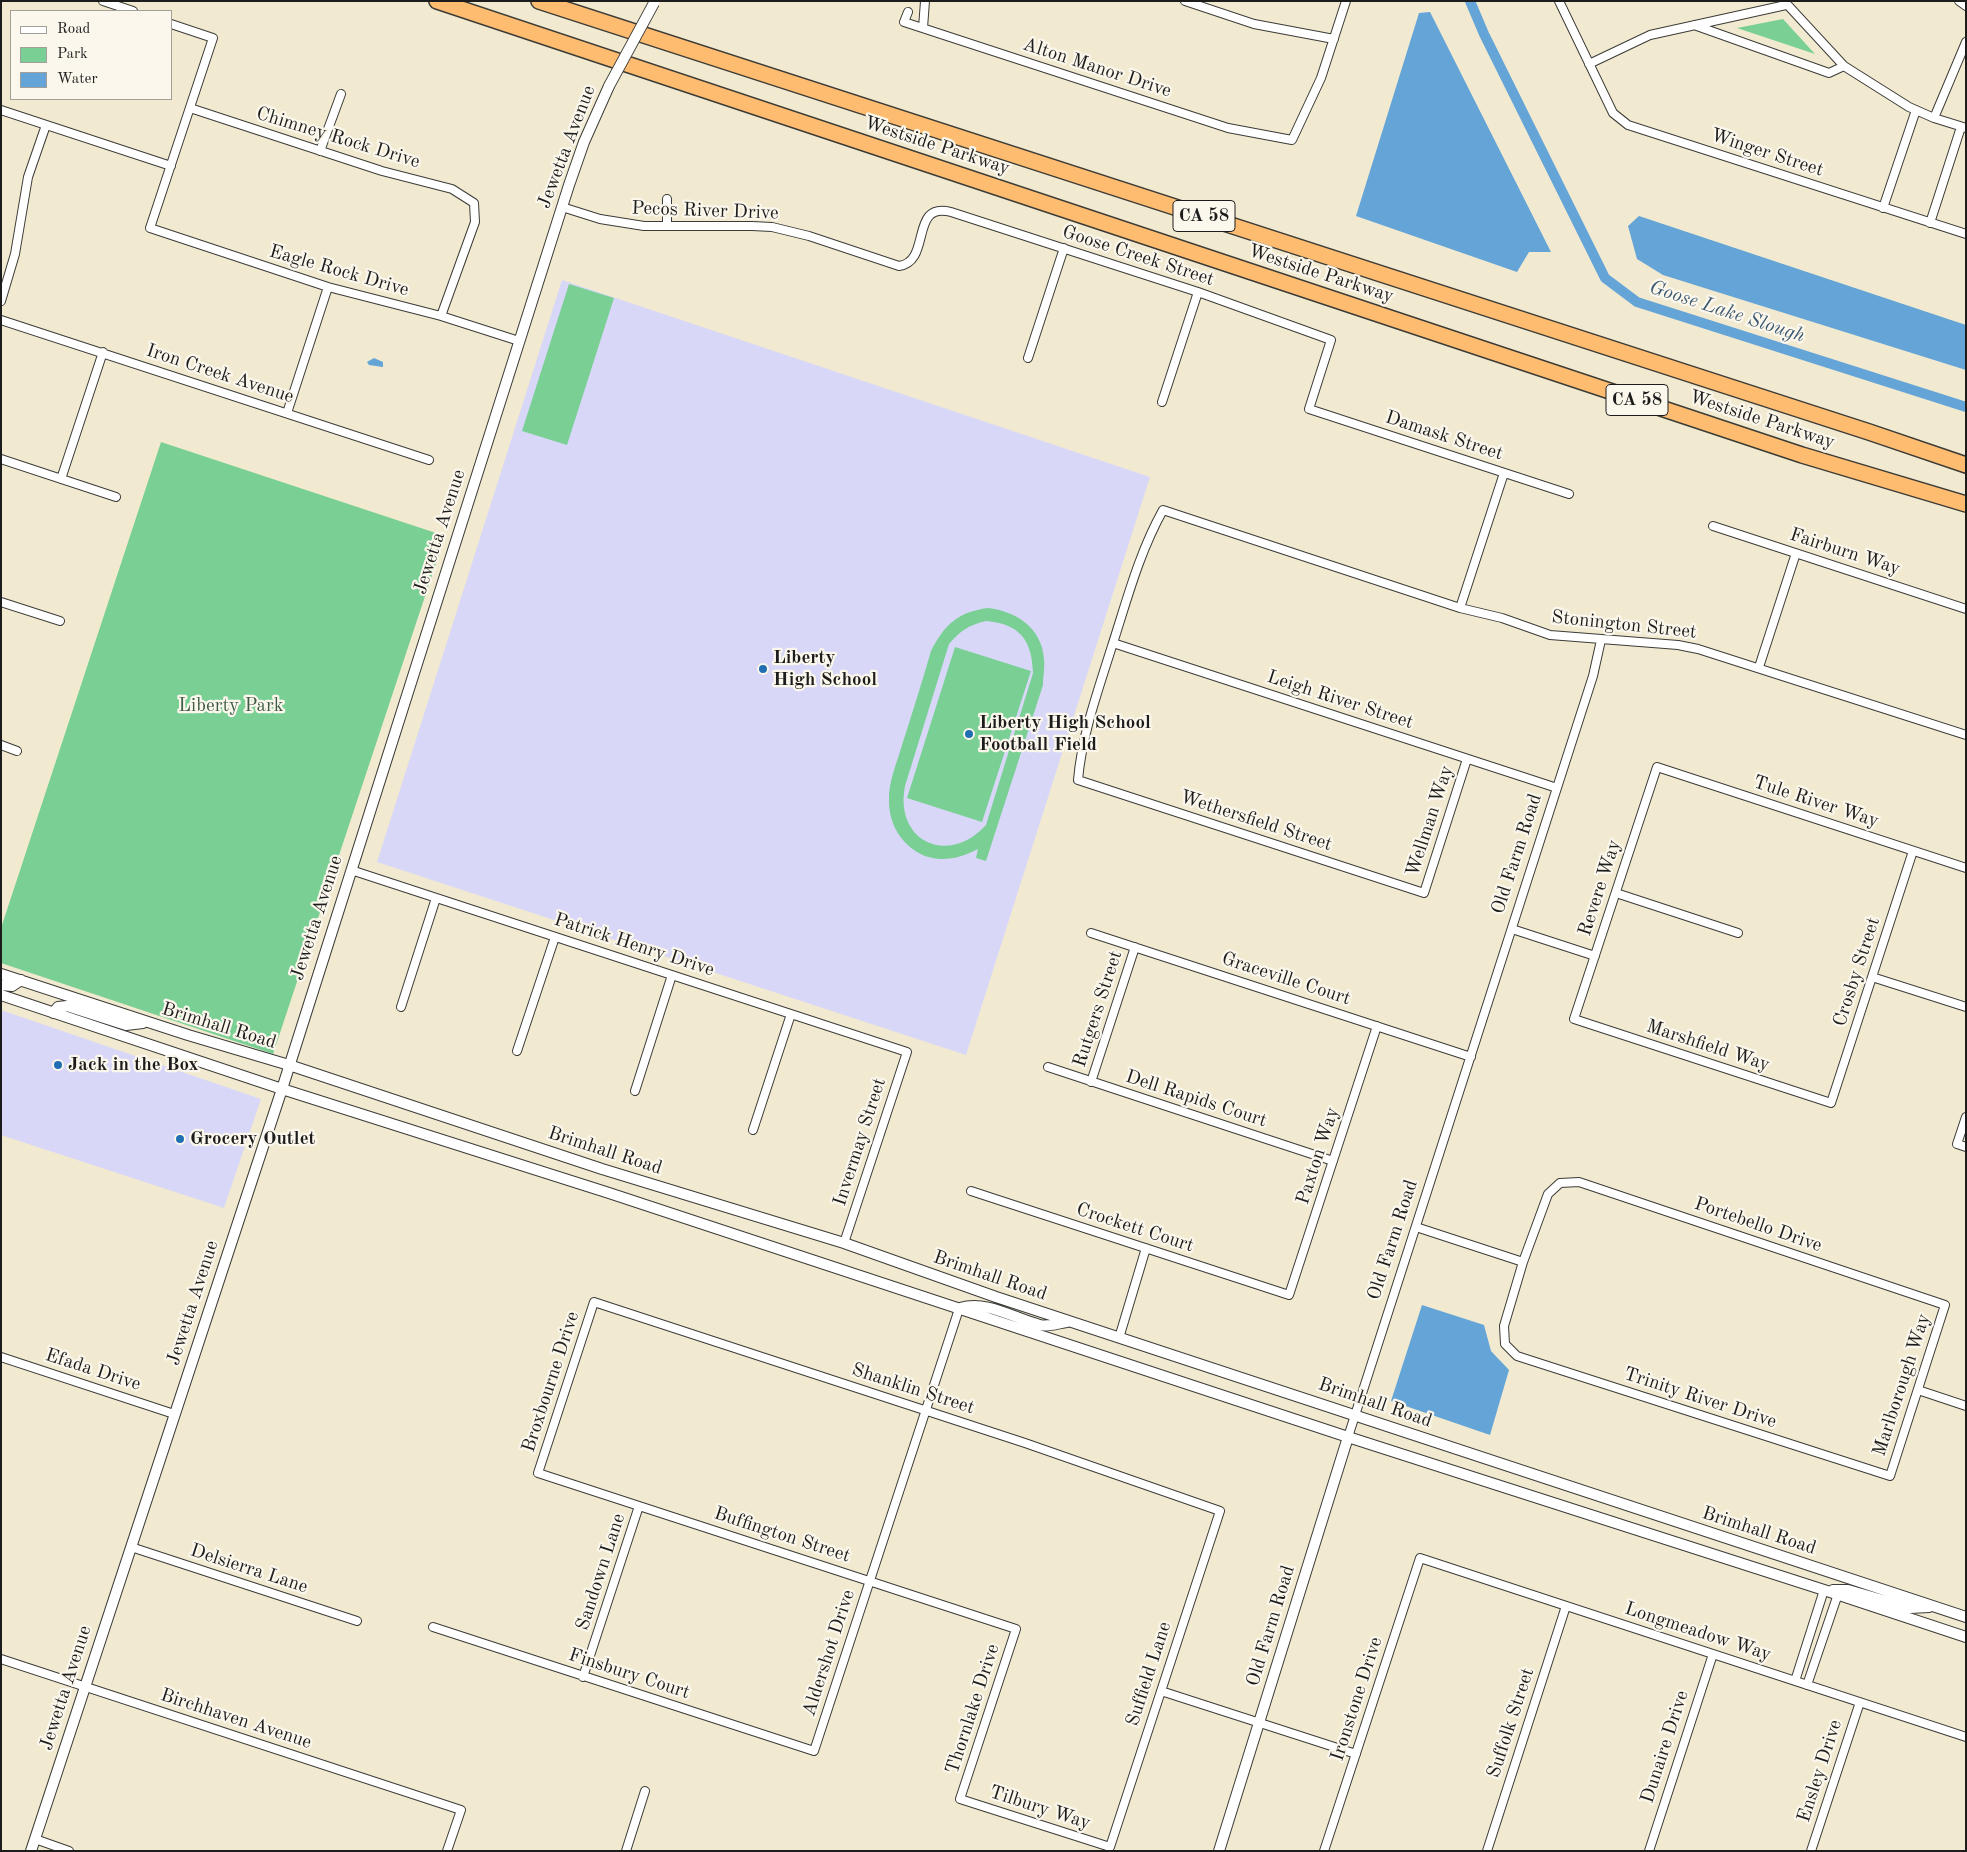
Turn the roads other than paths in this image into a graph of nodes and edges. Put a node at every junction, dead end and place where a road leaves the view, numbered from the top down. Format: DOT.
graph roads {
  1 [pos="103,1"];
  2 [pos="437,1"];
  3 [pos="539,1"];
  4 [pos="925,1"];
  5 [pos="1185,1"];
  6 [pos="1346,1"];
  7 [pos="1559,1"];
  8 [pos="1958,1"];
  9 [pos="655,2"];
  10 [pos="1785,3"];
  11 [pos="1966,6"];
  12 [pos="130,10"];
  13 [pos="908,12"];
  14 [pos="172,24"];
  15 [pos="1694,25"];
  16 [pos="923,28"];
  17 [pos="1334,39"];
  18 [pos="1966,42"];
  19 [pos="1589,64"];
  20 [pos="1844,66"];
  21 [pos="341,94"];
  22 [pos="190,108"];
  23 [pos="1,110"];
  24 [pos="1916,110"];
  25 [pos="1934,118"];
  26 [pos="46,125"];
  27 [pos="1963,128"];
  28 [pos="320,151"];
  29 [pos="171,166"];
  30 [pos="667,199"];
  31 [pos="562,206"];
  32 [pos="1883,208"];
  33 [pos="1930,223"];
  34 [pos="667,226"];
  35 [pos="1966,234"];
  36 [pos="1064,248"];
  37 [pos="904,265"];
  38 [pos="328,287"];
  39 [pos="1198,292"];
  40 [pos="1,301"];
  41 [pos="441,316"];
  42 [pos="1,320"];
  43 [pos="519,341"];
  44 [pos="103,352"];
  45 [pos="1028,358"];
  46 [pos="1162,402"];
  47 [pos="1309,409"];
  48 [pos="287,413"];
  49 [pos="1868,432"];
  50 [pos="1802,455"];
  51 [pos="1966,457"];
  52 [pos="1,459"];
  53 [pos="429,460"];
  54 [pos="1966,465"];
  55 [pos="1504,473"];
  56 [pos="61,478"];
  57 [pos="1568,494"];
  58 [pos="116,497"];
  59 [pos="1966,504"];
  60 [pos="1966,514"];
  61 [pos="1713,526"];
  62 [pos="1796,553"];
  63 [pos="1,602"];
  64 [pos="1460,608"];
  65 [pos="1966,609"];
  66 [pos="60,621"];
  67 [pos="1602,640"];
  68 [pos="1113,643"];
  69 [pos="1759,667"];
  70 [pos="1966,735"];
  71 [pos="1,746"];
  72 [pos="17,751"];
  73 [pos="1468,759"];
  74 [pos="1657,767"];
  75 [pos="1557,788"];
  76 [pos="1913,851"];
  77 [pos="1966,868"];
  78 [pos="351,870"];
  79 [pos="1424,893"];
  80 [pos="1616,893"];
  81 [pos="436,898"];
  82 [pos="1512,929"];
  83 [pos="1090,933"];
  84 [pos="1738,933"];
  85 [pos="555,937"];
  86 [pos="1135,947"];
  87 [pos="1595,956"];
  88 [pos="1,974"];
  89 [pos="672,975"];
  90 [pos="1872,977"];
  91 [pos="21,980"];
  92 [pos="1,985"];
  93 [pos="1,995"];
  94 [pos="401,1007"];
  95 [pos="1966,1007"];
  96 [pos="53,1012"];
  97 [pos="791,1014"];
  98 [pos="1574,1019"];
  99 [pos="149,1022"];
  100 [pos="1377,1026"];
  101 [pos="517,1051"];
  102 [pos="906,1052"];
  103 [pos="1471,1057"];
  104 [pos="289,1065"];
  105 [pos="1048,1067"];
  106 [pos="1091,1082"];
  107 [pos="282,1089"];
  108 [pos="635,1091"];
  109 [pos="1831,1103"];
  110 [pos="1966,1117"];
  111 [pos="753,1130"];
  112 [pos="1966,1147"];
  113 [pos="1334,1161"];
  114 [pos="971,1191"];
  115 [pos="1416,1227"];
  116 [pos="844,1243"];
  117 [pos="1146,1248"];
  118 [pos="1522,1262"];
  119 [pos="1289,1295"];
  120 [pos="594,1302"];
  121 [pos="1945,1305"];
  122 [pos="959,1309"];
  123 [pos="1070,1322"];
  124 [pos="1119,1338"];
  125 [pos="1,1357"];
  126 [pos="1918,1390"];
  127 [pos="1966,1406"];
  128 [pos="926,1410"];
  129 [pos="174,1414"];
  130 [pos="1355,1415"];
  131 [pos="1348,1437"];
  132 [pos="538,1473"];
  133 [pos="1890,1476"];
  134 [pos="639,1506"];
  135 [pos="1220,1511"];
  136 [pos="130,1547"];
  137 [pos="1420,1558"];
  138 [pos="870,1581"];
  139 [pos="1824,1590"];
  140 [pos="1838,1594"];
  141 [pos="1566,1606"];
  142 [pos="1935,1607"];
  143 [pos="1966,1617"];
  144 [pos="357,1621"];
  145 [pos="433,1628"];
  146 [pos="1016,1629"];
  147 [pos="1966,1637"];
  148 [pos="1713,1654"];
  149 [pos="1,1659"];
  150 [pos="583,1677"];
  151 [pos="1795,1681"];
  152 [pos="1808,1685"];
  153 [pos="85,1686"];
  154 [pos="1161,1691"];
  155 [pos="1860,1702"];
  156 [pos="1259,1723"];
  157 [pos="1966,1737"];
  158 [pos="814,1751"];
  159 [pos="1356,1754"];
  160 [pos="645,1791"];
  161 [pos="960,1799"];
  162 [pos="35,1840"];
  163 [pos="1110,1847"];
  164 [pos="31,1851"];
  165 [pos="69,1851"];
  166 [pos="447,1851"];
  167 [pos="626,1851"];
  168 [pos="1219,1851"];
  169 [pos="1324,1851"];
  170 [pos="1486,1851"];
  171 [pos="1649,1851"];
  172 [pos="1811,1851"];
  1 -- 12 [label="street"];
  2 -- 50 [label="highway, Westside Parkway / CA 58"];
  3 -- 49 [label="highway, Westside Parkway / CA 58"];
  4 -- 16 [label="street"];
  5 -- 17 [label="street"];
  6 -- 17 [label="street"];
  7 -- 19 [label="street, Winger Street"];
  8 -- 11 [label="street"];
  9 -- 31 [label="street, Jewetta Avenue, bridge"];
  10 -- 15 [label="street"];
  10 -- 20 [label="street"];
  13 -- 16 [label="street, Alton Manor Drive"];
  14 -- 22 [label="street"];
  15 -- 19 [label="street"];
  15 -- 20 [label="street"];
  16 -- 17 [label="street, Alton Manor Drive"];
  18 -- 25 [label="street"];
  19 -- 32 [label="street, Winger Street"];
  20 -- 24 [label="street"];
  21 -- 28 [label="street"];
  22 -- 28 [label="street, Chimney Rock Drive"];
  22 -- 29 [label="street"];
  23 -- 26 [label="street"];
  24 -- 25 [label="street"];
  24 -- 32 [label="street"];
  25 -- 27 [label="street"];
  26 -- 29 [label="street"];
  26 -- 40 [label="street"];
  27 -- 33 [label="street"];
  28 -- 41 [label="street, Chimney Rock Drive"];
  29 -- 38 [label="street, Eagle Rock Drive"];
  30 -- 34 [label="street"];
  31 -- 34 [label="street, Pecos River Drive"];
  31 -- 43 [label="street, Jewetta Avenue"];
  32 -- 33 [label="street, Winger Street"];
  33 -- 35 [label="street, Winger Street"];
  34 -- 37 [label="street, Pecos River Drive"];
  36 -- 37 [label="street, Goose Creek Street"];
  36 -- 39 [label="street, Goose Creek Street"];
  36 -- 45 [label="street"];
  38 -- 41 [label="street, Eagle Rock Drive"];
  38 -- 48 [label="street"];
  39 -- 46 [label="street"];
  39 -- 47 [label="street, Goose Creek Street"];
  41 -- 43 [label="street, Eagle Rock Drive"];
  42 -- 44 [label="street, Iron Creek Avenue"];
  43 -- 78 [label="street, Jewetta Avenue"];
  44 -- 48 [label="street, Iron Creek Avenue"];
  44 -- 56 [label="street"];
  47 -- 55 [label="street, Damask Street"];
  48 -- 53 [label="street, Iron Creek Avenue"];
  49 -- 51 [label="highway"];
  49 -- 54 [label="highway, Westside Parkway / CA 58"];
  50 -- 59 [label="highway, Westside Parkway / CA 58"];
  50 -- 60 [label="highway"];
  52 -- 56 [label="street"];
  55 -- 57 [label="street, Damask Street"];
  55 -- 64 [label="street"];
  56 -- 58 [label="street"];
  61 -- 62 [label="street, Fairburn Way"];
  62 -- 65 [label="street, Fairburn Way"];
  62 -- 69 [label="street"];
  63 -- 66 [label="street"];
  64 -- 67 [label="street, Stonington Street"];
  64 -- 68 [label="street, Stonington Street"];
  67 -- 69 [label="street, Stonington Street"];
  67 -- 75 [label="street, Old Farm Road"];
  68 -- 73 [label="street, Leigh River Street"];
  68 -- 79 [label="street, Wethersfield Street"];
  69 -- 70 [label="street, Stonington Street"];
  71 -- 72 [label="street"];
  73 -- 75 [label="street, Leigh River Street"];
  73 -- 79 [label="street, Wellman Way"];
  74 -- 76 [label="street, Tule River Way"];
  74 -- 80 [label="street, Revere Way"];
  75 -- 82 [label="street, Old Farm Road"];
  76 -- 77 [label="street, Tule River Way"];
  76 -- 90 [label="street, Crosby Street"];
  78 -- 81 [label="street, Patrick Henry Drive"];
  78 -- 104 [label="street, Jewetta Avenue"];
  80 -- 84 [label="street"];
  80 -- 87 [label="street, Revere Way"];
  81 -- 85 [label="street, Patrick Henry Drive"];
  81 -- 94 [label="street"];
  82 -- 87 [label="street"];
  82 -- 103 [label="street, Old Farm Road"];
  83 -- 86 [label="street, Graceville Court"];
  85 -- 89 [label="street, Patrick Henry Drive"];
  85 -- 101 [label="street"];
  86 -- 100 [label="street, Graceville Court"];
  86 -- 106 [label="street, Rutgers Street"];
  87 -- 98 [label="street, Revere Way"];
  88 -- 91 [label="street, Brimhall Road"];
  89 -- 97 [label="street, Patrick Henry Drive"];
  89 -- 108 [label="street"];
  90 -- 95 [label="street"];
  90 -- 109 [label="street, Crosby Street"];
  91 -- 92 [label="street"];
  91 -- 99 [label="street, Brimhall Road"];
  93 -- 96 [label="street, Brimhall Road"];
  96 -- 99 [label="street"];
  96 -- 107 [label="street, Brimhall Road"];
  97 -- 102 [label="street, Patrick Henry Drive"];
  97 -- 111 [label="street"];
  98 -- 109 [label="street, Marshfield Way"];
  99 -- 104 [label="street, Brimhall Road"];
  100 -- 103 [label="street, Graceville Court"];
  100 -- 113 [label="street, Paxton Way"];
  102 -- 116 [label="street, Invermay Street"];
  103 -- 115 [label="street, Old Farm Road"];
  104 -- 107 [label="street, Jewetta Avenue"];
  104 -- 116 [label="street, Brimhall Road"];
  105 -- 106 [label="street, Dell Rapids Court"];
  106 -- 113 [label="street, Dell Rapids Court"];
  107 -- 122 [label="street, Brimhall Road"];
  107 -- 129 [label="street, Jewetta Avenue"];
  110 -- 112 [label="street"];
  113 -- 119 [label="street, Paxton Way"];
  114 -- 117 [label="street, Crockett Court"];
  115 -- 118 [label="street"];
  115 -- 130 [label="street, Old Farm Road"];
  116 -- 123 [label="street, Brimhall Road"];
  117 -- 119 [label="street, Crockett Court"];
  117 -- 124 [label="street"];
  118 -- 121 [label="street, Portebello Drive"];
  118 -- 133 [label="street, Trinity River Drive"];
  120 -- 128 [label="street, Shanklin Street"];
  120 -- 132 [label="street, Broxbourne Drive"];
  121 -- 126 [label="street, Marlborough Way"];
  122 -- 123 [label="street"];
  122 -- 128 [label="street, Aldershot Drive"];
  122 -- 131 [label="street, Brimhall Road"];
  123 -- 124 [label="street, Brimhall Road"];
  124 -- 130 [label="street, Brimhall Road"];
  125 -- 129 [label="street, Efada Drive"];
  126 -- 127 [label="street"];
  126 -- 133 [label="street, Marlborough Way"];
  128 -- 135 [label="street, Shanklin Street"];
  128 -- 138 [label="street, Aldershot Drive"];
  129 -- 136 [label="street, Jewetta Avenue"];
  130 -- 131 [label="street, Old Farm Road"];
  130 -- 142 [label="street, Brimhall Road"];
  131 -- 139 [label="street, Brimhall Road"];
  131 -- 156 [label="street, Old Farm Road"];
  132 -- 134 [label="street, Buffington Street"];
  134 -- 138 [label="street, Buffington Street"];
  134 -- 150 [label="street, Sandown Lane"];
  135 -- 154 [label="street, Suffield Lane"];
  136 -- 144 [label="street, Delsierra Lane"];
  136 -- 153 [label="street, Jewetta Avenue"];
  137 -- 141 [label="street, Longmeadow Way"];
  137 -- 159 [label="street, Ironstone Drive"];
  138 -- 146 [label="street, Buffington Street"];
  138 -- 158 [label="street, Aldershot Drive"];
  139 -- 140 [label="street, Brimhall Road"];
  139 -- 142 [label="street"];
  139 -- 151 [label="street"];
  140 -- 147 [label="street, Brimhall Road"];
  140 -- 152 [label="street"];
  141 -- 148 [label="street, Longmeadow Way"];
  141 -- 170 [label="street, Suffolk Street"];
  142 -- 143 [label="street, Brimhall Road"];
  145 -- 150 [label="street, Finsbury Court"];
  146 -- 161 [label="street, Thornlake Drive"];
  148 -- 151 [label="street, Longmeadow Way"];
  148 -- 171 [label="street, Dunaire Drive"];
  149 -- 153 [label="street, Birchhaven Avenue"];
  150 -- 158 [label="street, Finsbury Court"];
  151 -- 152 [label="street, Longmeadow Way"];
  152 -- 155 [label="street, Longmeadow Way"];
  153 -- 162 [label="street, Jewetta Avenue"];
  153 -- 166 [label="street, Birchhaven Avenue"];
  154 -- 156 [label="street"];
  154 -- 163 [label="street, Suffield Lane"];
  155 -- 157 [label="street, Longmeadow Way"];
  155 -- 172 [label="street, Ensley Drive"];
  156 -- 159 [label="street"];
  156 -- 168 [label="street, Old Farm Road"];
  159 -- 169 [label="street, Ironstone Drive"];
  160 -- 167 [label="street"];
  161 -- 163 [label="street, Tilbury Way"];
  162 -- 164 [label="street, Jewetta Avenue"];
  162 -- 165 [label="street"];
}
